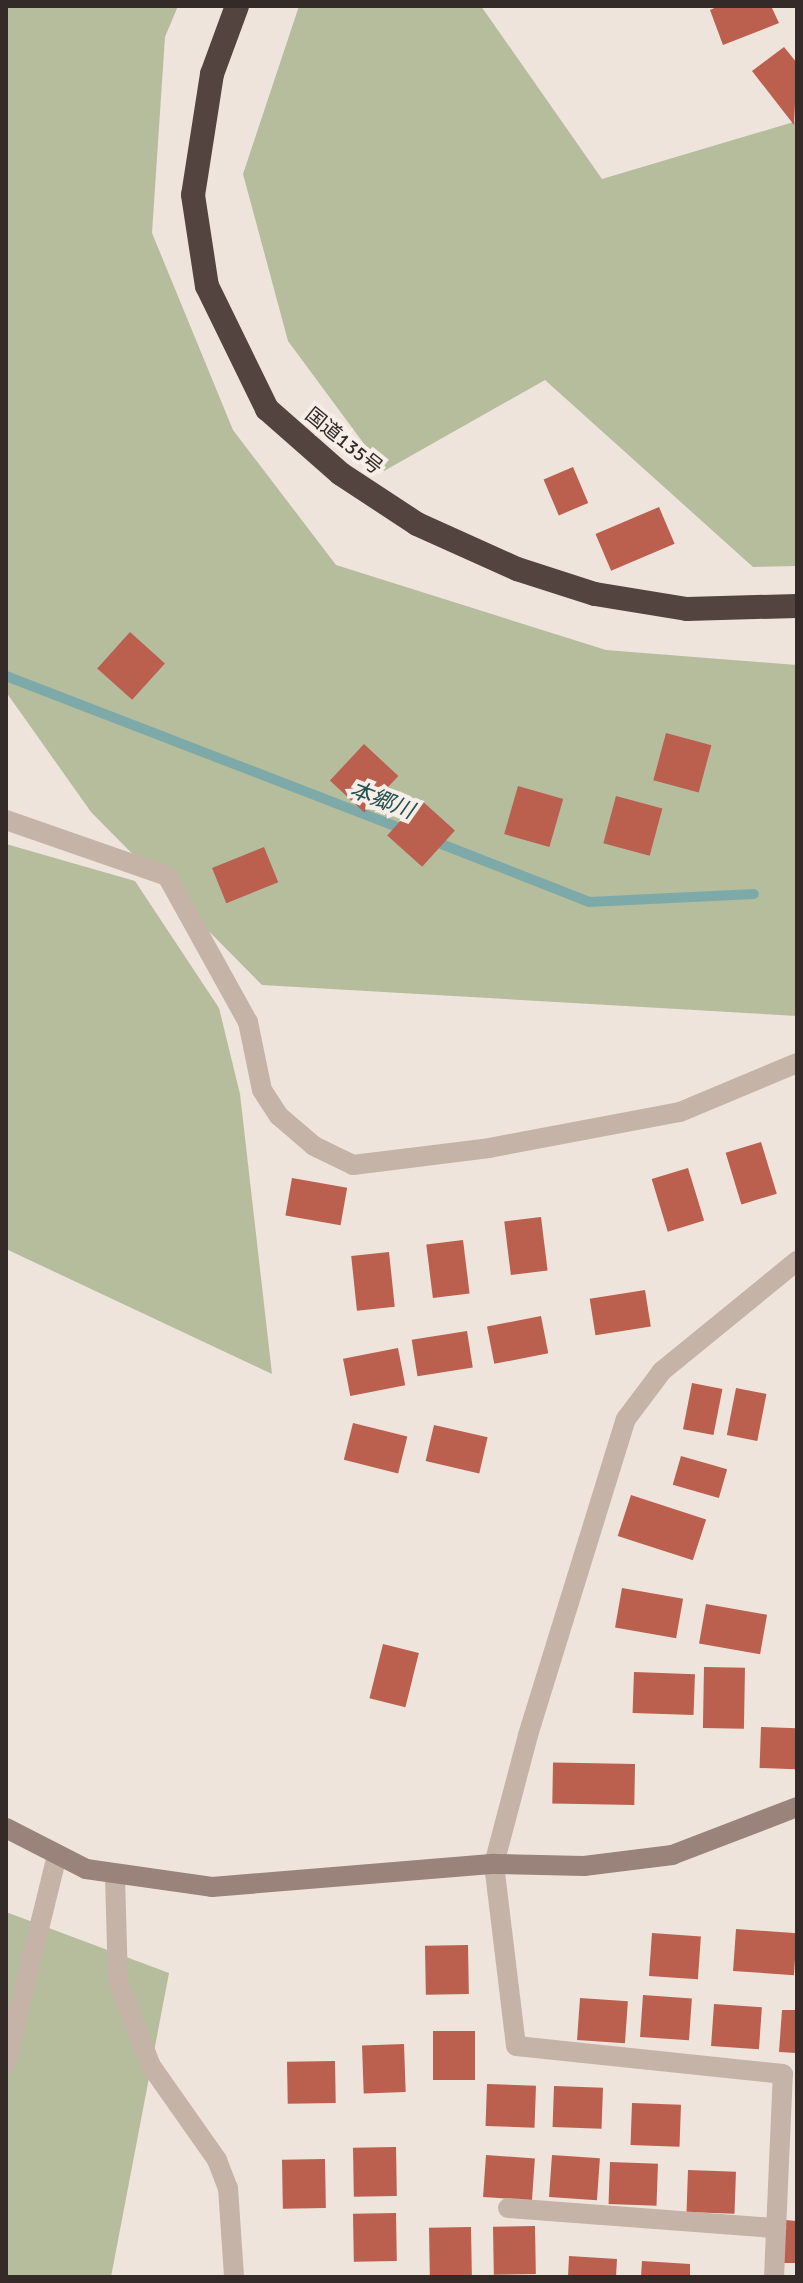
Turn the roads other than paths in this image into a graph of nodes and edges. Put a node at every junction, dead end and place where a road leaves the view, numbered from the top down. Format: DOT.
graph roads {
  1 [pos="237,6"];
  2 [pos="797,606"];
  3 [pos="6,820"];
  4 [pos="797,1063"];
  5 [pos="797,1261"];
  6 [pos="797,1807"];
  7 [pos="6,1828"];
  8 [pos="57,1855"];
  9 [pos="494,1864"];
  10 [pos="115,1876"];
  11 [pos="6,2063"];
  12 [pos="508,2208"];
  13 [pos="776,2228"];
  14 [pos="234,2277"];
  15 [pos="774,2277"];
  1 -- 2 [label="highway, 国道135号"];
  3 -- 4 [label="street"];
  5 -- 9 [label="street"];
  6 -- 9 [label="street"];
  7 -- 8 [label="street"];
  8 -- 10 [label="street"];
  8 -- 11 [label="street"];
  9 -- 10 [label="street"];
  9 -- 13 [label="street"];
  10 -- 14 [label="street"];
  12 -- 13 [label="street"];
  13 -- 15 [label="street"];
}
